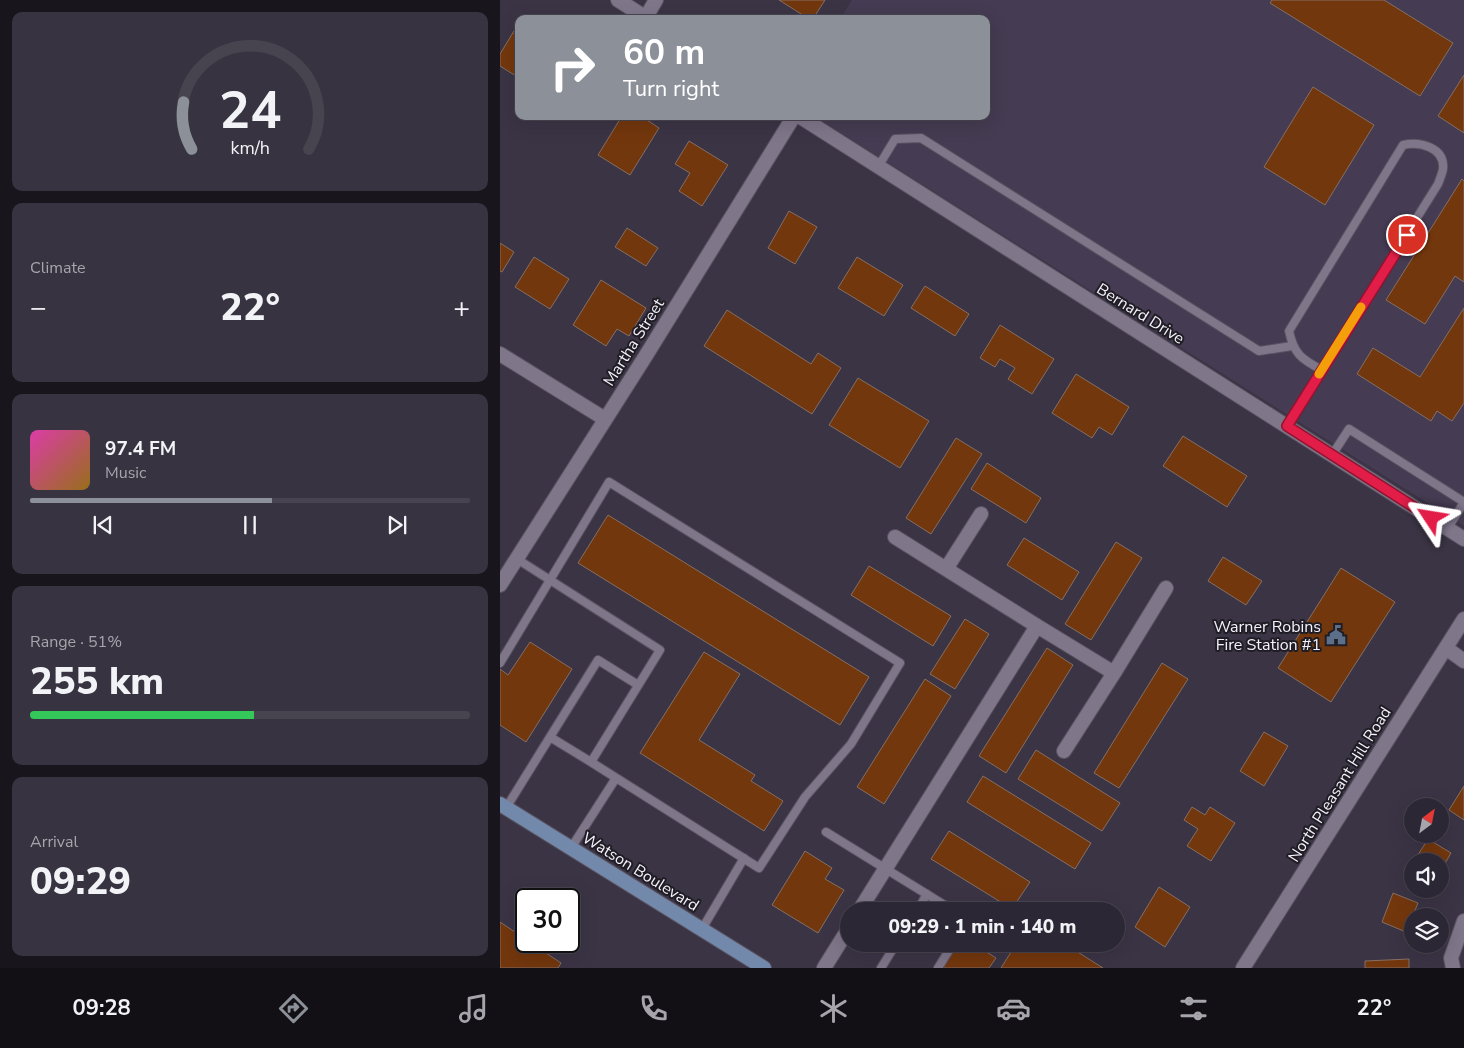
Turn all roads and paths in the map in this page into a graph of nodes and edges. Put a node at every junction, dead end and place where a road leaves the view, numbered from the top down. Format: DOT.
graph roads {
  1 [pos="618,0"];
  2 [pos="656,0"];
  3 [pos="642,15"];
  4 [pos="648,15"];
  5 [pos="792,120"];
  6 [pos="805,120"];
  7 [pos="878,167"];
  8 [pos="1292,346"];
  9 [pos="500,354"];
  10 [pos="1322,370"];
  11 [pos="605,419"];
  12 [pos="1287,426"];
  13 [pos="1332,454"];
  14 [pos="1464,502"];
  15 [pos="981,514"];
  16 [pos="1448,528"];
  17 [pos="895,537"];
  18 [pos="1464,539"];
  19 [pos="516,559"];
  20 [pos="946,569"];
  21 [pos="550,580"];
  22 [pos="500,586"];
  23 [pos="1166,588"];
  24 [pos="1464,619"];
  25 [pos="1037,626"];
  26 [pos="1446,648"];
  27 [pos="1464,661"];
  28 [pos="500,663"];
  29 [pos="1114,673"];
  30 [pos="638,685"];
  31 [pos="550,737"];
  32 [pos="1064,751"];
  33 [pos="591,762"];
  34 [pos="616,778"];
  35 [pos="503,806"];
  36 [pos="826,832"];
  37 [pos="571,848"];
  38 [pos="744,858"];
  39 [pos="886,869"];
  40 [pos="927,894"];
  41 [pos="865,902"];
  42 [pos="922,902"];
  43 [pos="940,902"];
  44 [pos="1464,921"];
  45 [pos="702,930"];
  46 [pos="840,942"];
  47 [pos="891,952"];
  48 [pos="948,952"];
  49 [pos="764,968"];
  50 [pos="824,968"];
  51 [pos="881,968"];
  52 [pos="938,968"];
  53 [pos="1243,968"];
  54 [pos="1453,968"];
  1 -- 3 [label="street"];
  2 -- 4 [label="street"];
  5 -- 11 [label="street, Martha Street"];
  6 -- 7 [label="street, Bernard Drive"];
  7 -- 8 [label="lane"];
  7 -- 12 [label="street, Bernard Drive"];
  8 -- 10 [label="lane"];
  8 -- 10 [label="lane"];
  9 -- 11 [label="street"];
  10 -- 12 [label="lane"];
  11 -- 19 [label="street, Martha Street"];
  12 -- 13 [label="street, Bernard Drive"];
  13 -- 14 [label="lane"];
  13 -- 16 [label="street, Bernard Drive"];
  14 -- 16 [label="lane"];
  15 -- 20 [label="street"];
  16 -- 18 [label="street, Bernard Drive"];
  17 -- 20 [label="street"];
  19 -- 21 [label="lane"];
  19 -- 22 [label="street, Martha Street"];
  20 -- 25 [label="street"];
  21 -- 28 [label="lane"];
  21 -- 30 [label="lane"];
  21 -- 38 [label="lane"];
  23 -- 29 [label="street"];
  24 -- 26 [label="street, North Pleasant Hill Road"];
  25 -- 29 [label="street"];
  25 -- 39 [label="street"];
  26 -- 27 [label="street"];
  26 -- 53 [label="street, North Pleasant Hill Road"];
  29 -- 32 [label="street"];
  30 -- 31 [label="lane"];
  30 -- 33 [label="lane"];
  31 -- 33 [label="lane"];
  31 -- 35 [label="lane"];
  33 -- 34 [label="lane"];
  34 -- 37 [label="lane"];
  34 -- 38 [label="lane"];
  35 -- 37 [label="main road, Watson Boulevard"];
  36 -- 39 [label="lane"];
  37 -- 45 [label="main road, Watson Boulevard"];
  38 -- 45 [label="lane"];
  39 -- 40 [label="lane"];
  39 -- 41 [label="street"];
  40 -- 42 [label="lane"];
  40 -- 43 [label="lane"];
  44 -- 54 [label="street"];
  45 -- 49 [label="main road, Watson Boulevard"];
  46 -- 50 [label="street"];
  47 -- 51 [label="lane"];
  48 -- 52 [label="lane"];
}
